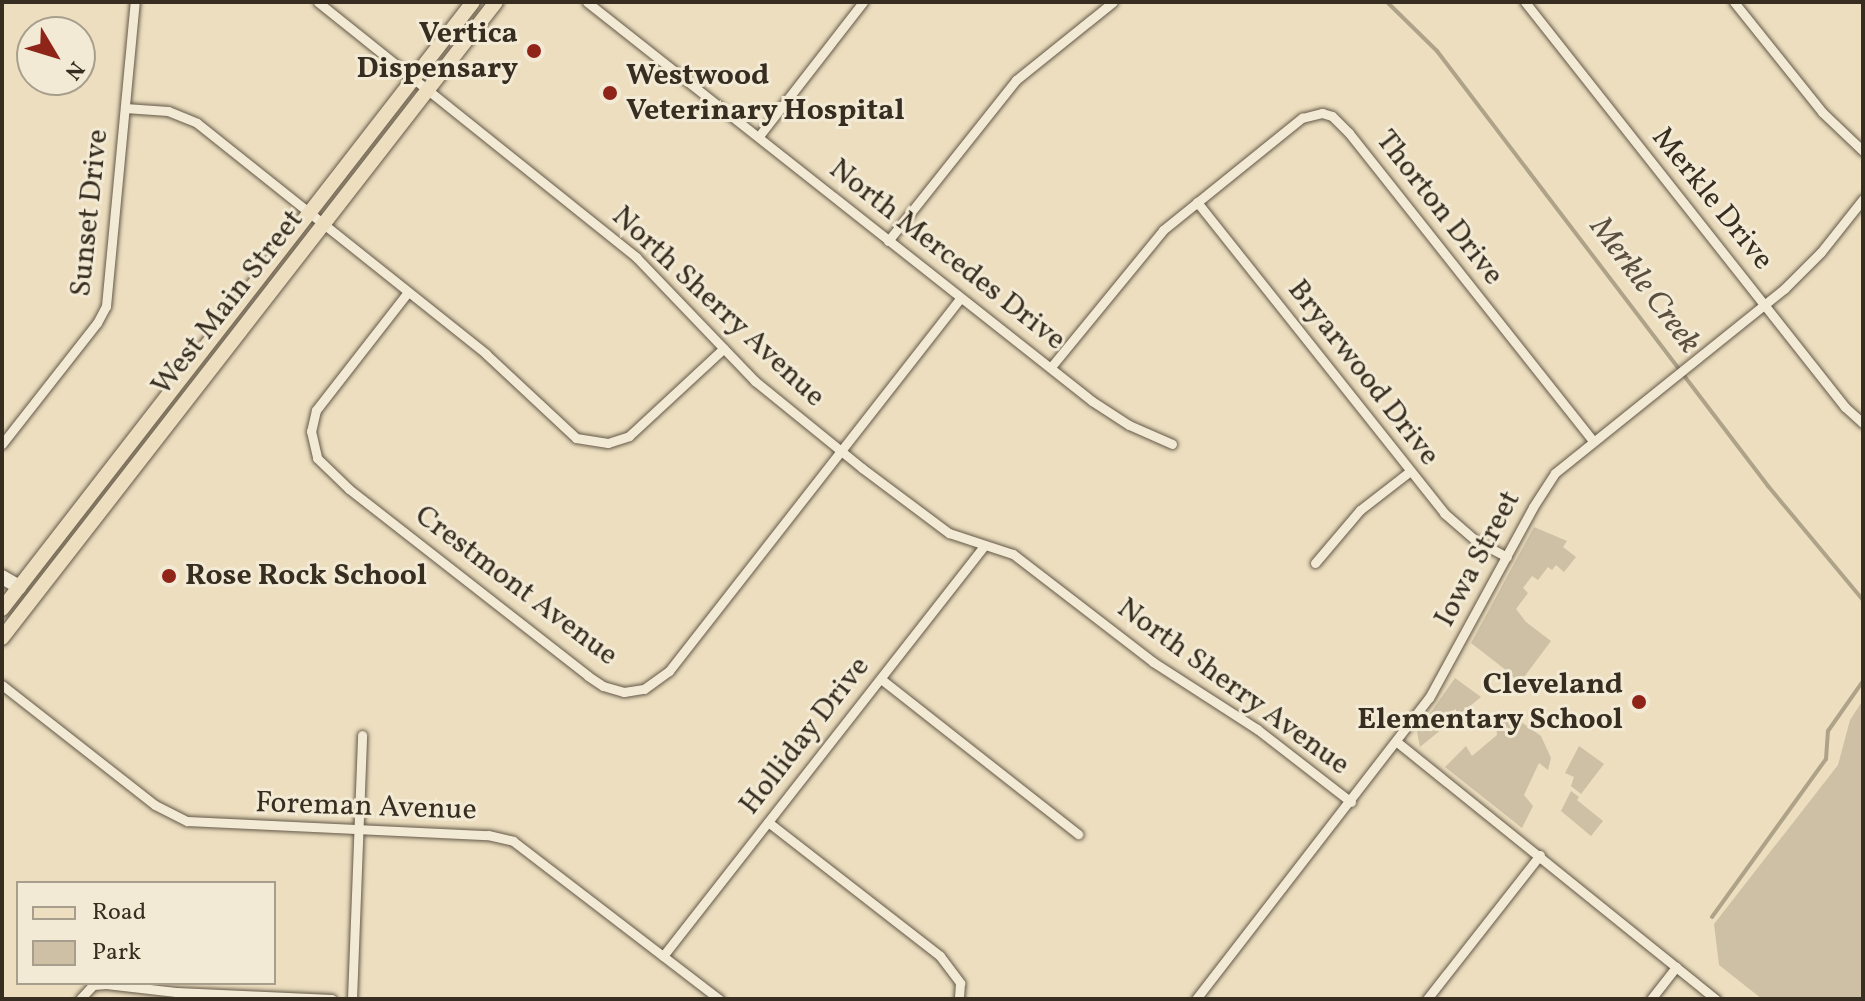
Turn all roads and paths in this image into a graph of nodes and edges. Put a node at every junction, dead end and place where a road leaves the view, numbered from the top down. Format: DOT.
graph roads {
  1 [pos="135,2"];
  2 [pos="318,2"];
  3 [pos="473,2"];
  4 [pos="496,2"];
  5 [pos="587,2"];
  6 [pos="863,2"];
  7 [pos="1525,2"];
  8 [pos="1734,2"];
  9 [pos="1108,3"];
  10 [pos="414,79"];
  11 [pos="427,91"];
  12 [pos="125,108"];
  13 [pos="759,136"];
  14 [pos="1863,151"];
  15 [pos="1863,199"];
  16 [pos="1197,202"];
  17 [pos="310,212"];
  18 [pos="323,225"];
  19 [pos="888,241"];
  20 [pos="408,292"];
  21 [pos="960,298"];
  22 [pos="1765,303"];
  23 [pos="724,348"];
  24 [pos="1051,367"];
  25 [pos="1863,423"];
  26 [pos="1592,440"];
  27 [pos="2,444"];
  28 [pos="1172,444"];
  29 [pos="842,452"];
  30 [pos="1409,472"];
  31 [pos="984,546"];
  32 [pos="1507,557"];
  33 [pos="1315,563"];
  34 [pos="2,577"];
  35 [pos="19,587"];
  36 [pos="2,609"];
  37 [pos="2,638"];
  38 [pos="881,679"];
  39 [pos="2,685"];
  40 [pos="362,735"];
  41 [pos="1397,742"];
  42 [pos="1351,802"];
  43 [pos="768,822"];
  44 [pos="357,830"];
  45 [pos="1078,834"];
  46 [pos="1540,855"];
  47 [pos="663,956"];
  48 [pos="1676,967"];
  49 [pos="117,985"];
  50 [pos="246,997"];
  51 [pos="332,999"];
  52 [pos="352,999"];
  53 [pos="719,999"];
  54 [pos="959,999"];
  55 [pos="1196,999"];
  56 [pos="1427,999"];
  57 [pos="1651,999"];
  58 [pos="1716,999"];
  1 -- 12 [label="street, Sunset Drive"];
  2 -- 10 [label="street, North Sherry Avenue"];
  3 -- 10 [label="main road, West Main Street"];
  4 -- 11 [label="main road, West Main Street"];
  5 -- 13 [label="street, North Mercedes Drive"];
  6 -- 13 [label="street"];
  7 -- 22 [label="street, Merkle Drive"];
  8 -- 14 [label="street"];
  9 -- 19 [label="street"];
  10 -- 11 [label="street, North Sherry Avenue"];
  10 -- 17 [label="main road, West Main Street"];
  11 -- 18 [label="main road, West Main Street"];
  11 -- 23 [label="street, North Sherry Avenue"];
  12 -- 17 [label="street"];
  12 -- 27 [label="street, Sunset Drive"];
  13 -- 19 [label="street, North Mercedes Drive"];
  15 -- 22 [label="street, Iowa Street"];
  16 -- 24 [label="street"];
  16 -- 26 [label="street, Thorton Drive"];
  16 -- 30 [label="street, Bryarwood Drive"];
  17 -- 18 [label="street"];
  17 -- 35 [label="main road, West Main Street"];
  18 -- 20 [label="street"];
  18 -- 37 [label="main road, West Main Street"];
  19 -- 21 [label="street, North Mercedes Drive"];
  20 -- 23 [label="street"];
  20 -- 29 [label="street, Crestmont Avenue"];
  21 -- 24 [label="street, North Mercedes Drive"];
  21 -- 29 [label="street, Crestmont Avenue"];
  22 -- 25 [label="street, Merkle Drive"];
  22 -- 26 [label="street, Iowa Street"];
  23 -- 29 [label="street, North Sherry Avenue"];
  24 -- 28 [label="street, North Mercedes Drive"];
  26 -- 32 [label="street, Iowa Street"];
  29 -- 31 [label="street, North Sherry Avenue"];
  30 -- 32 [label="street, Bryarwood Drive"];
  30 -- 33 [label="street"];
  31 -- 38 [label="street, Holliday Drive"];
  31 -- 42 [label="street, North Sherry Avenue"];
  32 -- 41 [label="street, Iowa Street"];
  34 -- 35 [label="street"];
  35 -- 36 [label="main road, West Main Street"];
  38 -- 43 [label="street, Holliday Drive"];
  38 -- 45 [label="street"];
  39 -- 44 [label="street, Foreman Avenue"];
  40 -- 44 [label="street"];
  41 -- 42 [label="street, Iowa Street"];
  41 -- 46 [label="street, North Sherry Avenue"];
  42 -- 55 [label="street, Iowa Street"];
  43 -- 47 [label="street, Holliday Drive"];
  43 -- 54 [label="street"];
  44 -- 47 [label="street, Foreman Avenue"];
  44 -- 52 [label="street"];
  46 -- 48 [label="street, North Sherry Avenue"];
  46 -- 56 [label="street"];
  47 -- 53 [label="street, Foreman Avenue"];
  48 -- 57 [label="street"];
  48 -- 58 [label="street, North Sherry Avenue"];
  49 -- 50 [label="street"];
  50 -- 51 [label="street"];
}
